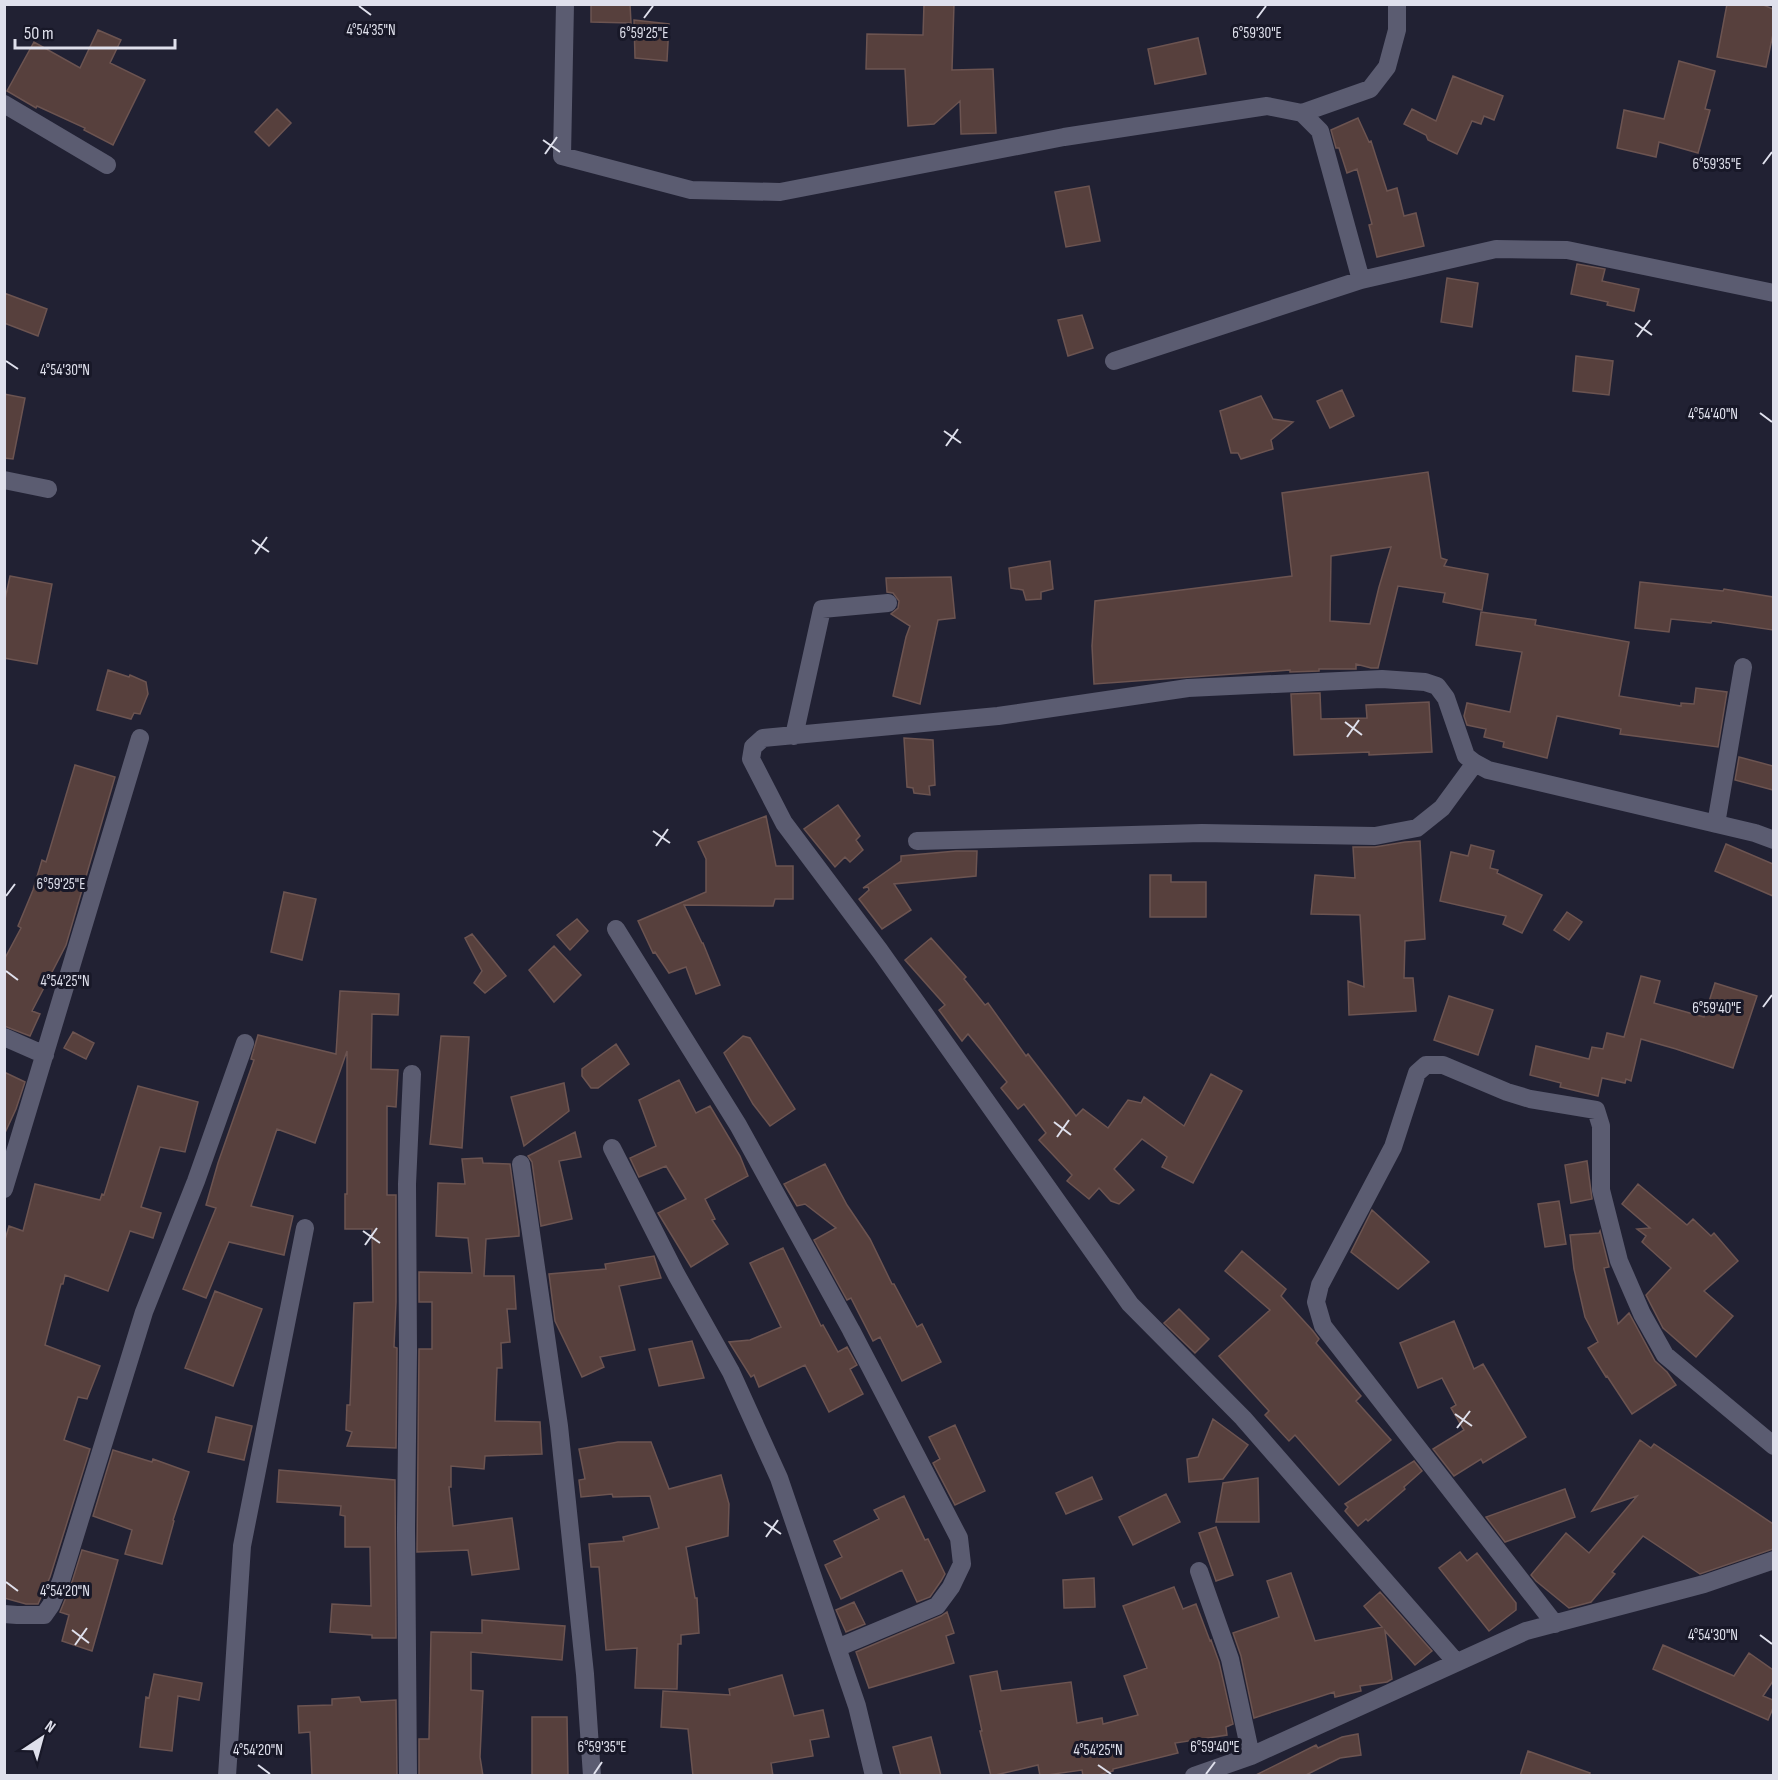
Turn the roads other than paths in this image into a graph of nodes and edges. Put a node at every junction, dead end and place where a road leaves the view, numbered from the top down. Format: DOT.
graph roads {
  1 [pos="565,4"];
  2 [pos="1397,4"];
  3 [pos="4,104"];
  4 [pos="1302,113"];
  5 [pos="107,165"];
  6 [pos="1361,280"];
  7 [pos="1773,293"];
  8 [pos="1113,361"];
  9 [pos="4,480"];
  10 [pos="48,489"];
  11 [pos="888,603"];
  12 [pos="1743,667"];
  13 [pos="794,736"];
  14 [pos="140,738"];
  15 [pos="1474,763"];
  16 [pos="1716,824"];
  17 [pos="1773,840"];
  18 [pos="917,841"];
  19 [pos="616,928"];
  20 [pos="4,1037"];
  21 [pos="244,1043"];
  22 [pos="45,1055"];
  23 [pos="412,1074"];
  24 [pos="612,1148"];
  25 [pos="521,1164"];
  26 [pos="4,1189"];
  27 [pos="305,1228"];
  28 [pos="1773,1446"];
  29 [pos="1773,1560"];
  30 [pos="1199,1571"];
  31 [pos="4,1614"];
  32 [pos="1555,1624"];
  33 [pos="837,1648"];
  34 [pos="1456,1662"];
  35 [pos="1251,1756"];
  36 [pos="227,1776"];
  37 [pos="408,1776"];
  38 [pos="592,1776"];
  39 [pos="874,1776"];
  40 [pos="1194,1776"];
  1 -- 4 [label="street"];
  2 -- 4 [label="street"];
  3 -- 5 [label="street"];
  4 -- 6 [label="street"];
  6 -- 7 [label="street"];
  6 -- 8 [label="street"];
  9 -- 10 [label="street"];
  11 -- 13 [label="street"];
  12 -- 16 [label="street"];
  13 -- 15 [label="street"];
  13 -- 34 [label="street"];
  14 -- 22 [label="street"];
  15 -- 16 [label="street"];
  15 -- 18 [label="street"];
  16 -- 17 [label="street"];
  19 -- 33 [label="street"];
  20 -- 22 [label="street"];
  21 -- 31 [label="street"];
  22 -- 26 [label="street"];
  23 -- 37 [label="street"];
  24 -- 33 [label="street"];
  25 -- 38 [label="street"];
  27 -- 36 [label="street"];
  28 -- 32 [label="street"];
  29 -- 32 [label="street"];
  30 -- 35 [label="street"];
  32 -- 34 [label="street"];
  33 -- 39 [label="street"];
  34 -- 35 [label="street"];
  35 -- 40 [label="street"];
}
